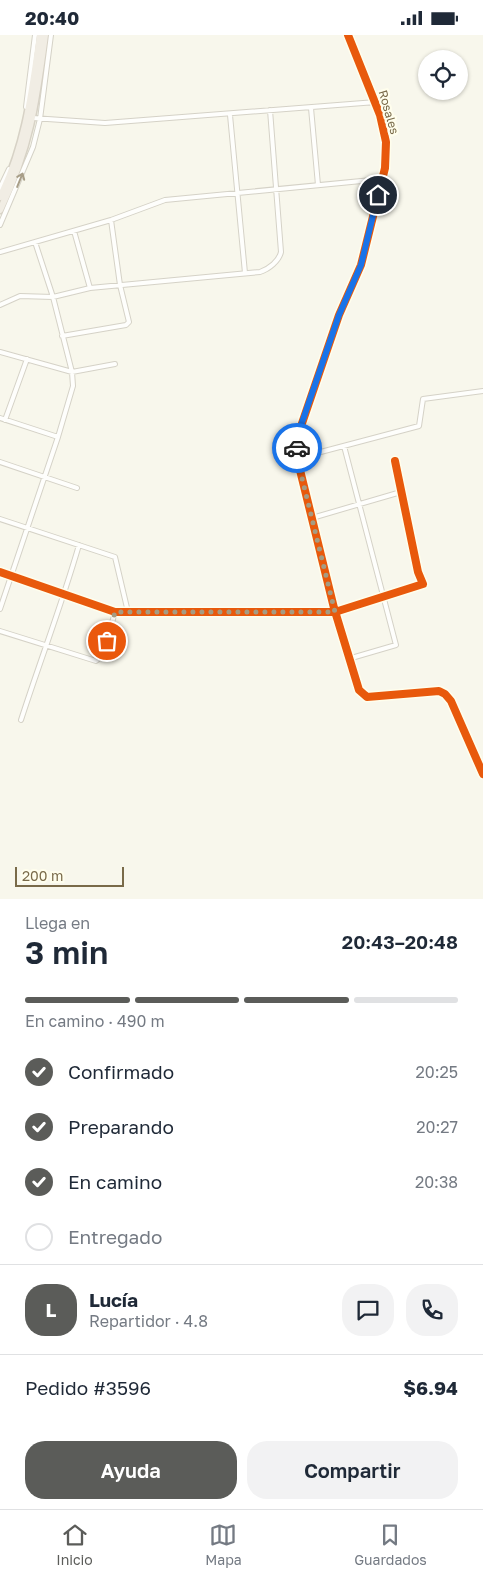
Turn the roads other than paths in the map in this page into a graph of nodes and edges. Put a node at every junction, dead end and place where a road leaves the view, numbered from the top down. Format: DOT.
graph roads {
  1 [pos="35,35"];
  2 [pos="40,35"];
  3 [pos="45,35"];
  4 [pos="51,35"];
  5 [pos="348,35"];
  6 [pos="376,102"];
  7 [pos="310,108"];
  8 [pos="270,110"];
  9 [pos="230,115"];
  10 [pos="36,119"];
  11 [pos="382,179"];
  12 [pos="318,185"];
  13 [pos="0,188"];
  14 [pos="275,190"];
  15 [pos="238,193"];
  16 [pos="2,200"];
  17 [pos="0,210"];
  18 [pos="111,220"];
  19 [pos="0,225"];
  20 [pos="74,231"];
  21 [pos="35,242"];
  22 [pos="0,252"];
  23 [pos="245,273"];
  24 [pos="120,285"];
  25 [pos="90,288"];
  26 [pos="53,297"];
  27 [pos="0,305"];
  28 [pos="62,336"];
  29 [pos="0,352"];
  30 [pos="27,359"];
  31 [pos="115,364"];
  32 [pos="72,372"];
  33 [pos="483,391"];
  34 [pos="2,419"];
  35 [pos="58,437"];
  36 [pos="344,446"];
  37 [pos="298,458"];
  38 [pos="395,461"];
  39 [pos="0,462"];
  40 [pos="44,478"];
  41 [pos="78,489"];
  42 [pos="401,492"];
  43 [pos="360,505"];
  44 [pos="312,518"];
  45 [pos="0,519"];
  46 [pos="28,527"];
  47 [pos="79,545"];
  48 [pos="0,572"];
  49 [pos="11,576"];
  50 [pos="64,595"];
  51 [pos="383,597"];
  52 [pos="0,609"];
  53 [pos="115,612"];
  54 [pos="128,612"];
  55 [pos="335,612"];
  56 [pos="0,631"];
  57 [pos="45,645"];
  58 [pos="348,659"];
  59 [pos="21,720"];
  60 [pos="483,774"];
  1 -- 13 [label="street"];
  2 -- 16 [label="highway"];
  3 -- 10 [label="highway"];
  4 -- 10 [label="street"];
  5 -- 6 [label="street, Rosales"];
  6 -- 7 [label="street"];
  6 -- 11 [label="street, Rosales"];
  7 -- 8 [label="street"];
  7 -- 12 [label="street"];
  8 -- 9 [label="street"];
  8 -- 14 [label="street"];
  9 -- 10 [label="street"];
  9 -- 15 [label="street"];
  10 -- 16 [label="highway"];
  19 -- 10 [label="street, one-way"];
  11 -- 12 [label="street"];
  11 -- 37 [label="street, Rosales"];
  12 -- 14 [label="street"];
  14 -- 15 [label="street"];
  14 -- 23 [label="street"];
  15 -- 18 [label="street"];
  15 -- 23 [label="street"];
  16 -- 17 [label="highway"];
  18 -- 20 [label="street"];
  18 -- 24 [label="street"];
  20 -- 21 [label="street"];
  20 -- 25 [label="street"];
  21 -- 22 [label="street"];
  21 -- 26 [label="street"];
  23 -- 24 [label="street"];
  24 -- 25 [label="street"];
  24 -- 28 [label="street"];
  25 -- 26 [label="street"];
  26 -- 27 [label="street"];
  26 -- 28 [label="street"];
  28 -- 32 [label="street"];
  29 -- 30 [label="street"];
  30 -- 32 [label="street"];
  30 -- 34 [label="street"];
  31 -- 32 [label="street"];
  32 -- 35 [label="street"];
  33 -- 36 [label="street"];
  34 -- 35 [label="street"];
  35 -- 40 [label="street"];
  36 -- 37 [label="street"];
  36 -- 43 [label="street"];
  37 -- 44 [label="street, Rosales"];
  38 -- 42 [label="street"];
  39 -- 40 [label="street"];
  40 -- 41 [label="street"];
  40 -- 46 [label="street"];
  42 -- 43 [label="street"];
  42 -- 51 [label="street"];
  43 -- 44 [label="street"];
  43 -- 51 [label="street"];
  44 -- 55 [label="street, Rosales"];
  45 -- 46 [label="street"];
  46 -- 47 [label="street"];
  46 -- 49 [label="street"];
  47 -- 50 [label="street"];
  47 -- 54 [label="street"];
  48 -- 49 [label="street"];
  49 -- 50 [label="street"];
  49 -- 52 [label="street"];
  50 -- 53 [label="street"];
  50 -- 57 [label="street"];
  51 -- 55 [label="street"];
  51 -- 58 [label="street"];
  53 -- 54 [label="street"];
  53 -- 57 [label="street"];
  54 -- 55 [label="street"];
  55 -- 58 [label="street, Rosales"];
  56 -- 57 [label="street"];
  57 -- 59 [label="street"];
  58 -- 60 [label="street, Rosales"];
}
